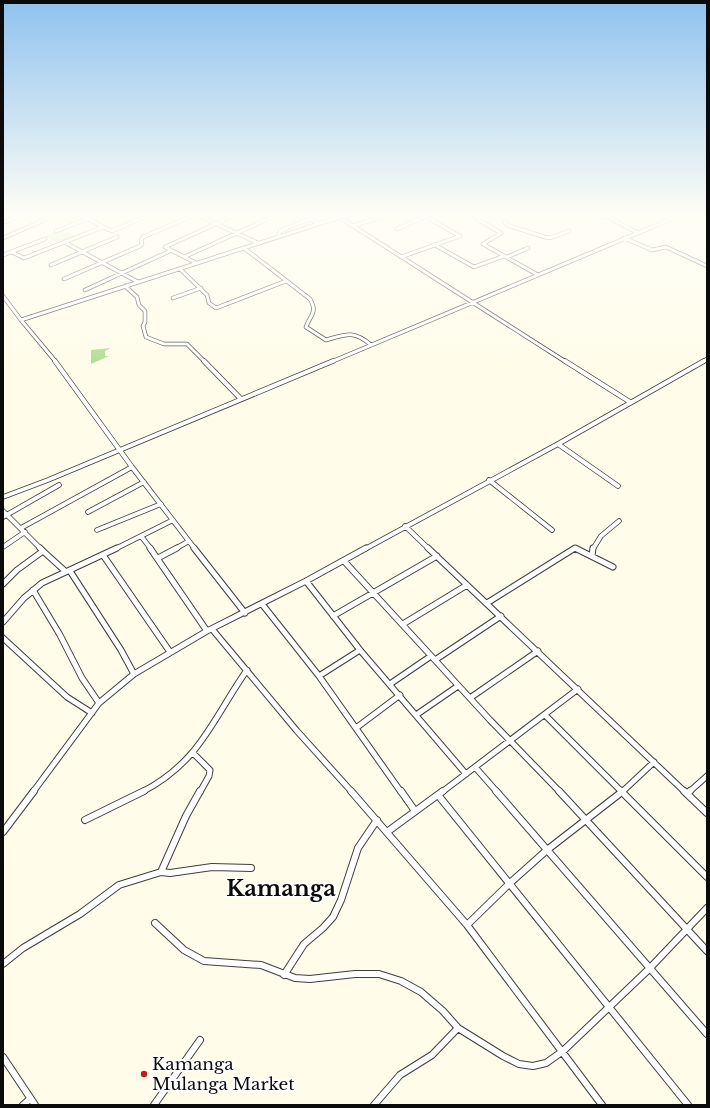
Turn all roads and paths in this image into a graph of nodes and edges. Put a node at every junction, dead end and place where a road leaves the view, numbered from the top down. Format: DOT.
graph roads {
  1 [pos="89,269"];
  2 [pos="113,269"];
  3 [pos="134,269"];
  4 [pos="180,269"];
  5 [pos="270,269"];
  6 [pos="419,269"];
  7 [pos="527,269"];
  8 [pos="553,269"];
  9 [pos="123,274"];
  10 [pos="538,275"];
  11 [pos="64,279"];
  12 [pos="286,281"];
  13 [pos="138,282"];
  14 [pos="125,286"];
  15 [pos="201,288"];
  16 [pos="85,290"];
  17 [pos="3,296"];
  18 [pos="173,298"];
  19 [pos="472,302"];
  20 [pos="21,320"];
  21 [pos="371,345"];
  22 [pos="707,359"];
  23 [pos="240,398"];
  24 [pos="630,402"];
  25 [pos="558,444"];
  26 [pos="120,449"];
  27 [pos="132,467"];
  28 [pos="489,480"];
  29 [pos="144,482"];
  30 [pos="59,485"];
  31 [pos="618,486"];
  32 [pos="3,497"];
  33 [pos="161,504"];
  34 [pos="88,512"];
  35 [pos="4,514"];
  36 [pos="173,520"];
  37 [pos="619,521"];
  38 [pos="405,526"];
  39 [pos="23,530"];
  40 [pos="97,530"];
  41 [pos="552,530"];
  42 [pos="141,536"];
  43 [pos="189,541"];
  44 [pos="3,546"];
  45 [pos="43,551"];
  46 [pos="103,555"];
  47 [pos="437,556"];
  48 [pos="592,556"];
  49 [pos="158,558"];
  50 [pos="344,561"];
  51 [pos="613,567"];
  52 [pos="70,571"];
  53 [pos="65,572"];
  54 [pos="306,581"];
  55 [pos="3,584"];
  56 [pos="467,584"];
  57 [pos="32,590"];
  58 [pos="374,593"];
  59 [pos="487,603"];
  60 [pos="262,604"];
  61 [pos="245,613"];
  62 [pos="333,616"];
  63 [pos="501,616"];
  64 [pos="3,622"];
  65 [pos="403,624"];
  66 [pos="209,630"];
  67 [pos="3,638"];
  68 [pos="360,650"];
  69 [pos="170,652"];
  70 [pos="538,652"];
  71 [pos="433,658"];
  72 [pos="247,670"];
  73 [pos="134,674"];
  74 [pos="319,676"];
  75 [pos="390,684"];
  76 [pos="458,686"];
  77 [pos="578,689"];
  78 [pos="400,695"];
  79 [pos="470,698"];
  80 [pos="99,703"];
  81 [pos="92,713"];
  82 [pos="416,714"];
  83 [pos="545,715"];
  84 [pos="356,728"];
  85 [pos="511,741"];
  86 [pos="193,753"];
  87 [pos="654,762"];
  88 [pos="475,767"];
  89 [pos="466,774"];
  90 [pos="707,776"];
  91 [pos="623,791"];
  92 [pos="687,794"];
  93 [pos="438,795"];
  94 [pos="415,811"];
  95 [pos="707,813"];
  96 [pos="85,820"];
  97 [pos="377,820"];
  98 [pos="587,820"];
  99 [pos="3,832"];
  100 [pos="387,832"];
  101 [pos="547,850"];
  102 [pos="251,868"];
  103 [pos="161,872"];
  104 [pos="707,876"];
  105 [pos="510,883"];
  106 [pos="707,908"];
  107 [pos="155,923"];
  108 [pos="467,925"];
  109 [pos="687,930"];
  110 [pos="707,951"];
  111 [pos="3,964"];
  112 [pos="649,969"];
  113 [pos="284,975"];
  114 [pos="610,1007"];
  115 [pos="458,1028"];
  116 [pos="707,1034"];
  117 [pos="200,1040"];
  118 [pos="563,1051"];
  119 [pos="3,1057"];
  120 [pos="33,1102"];
  121 [pos="23,1105"];
  122 [pos="154,1105"];
  123 [pos="374,1105"];
  124 [pos="602,1105"];
  125 [pos="688,1105"];
  1 -- 11 [label="street"];
  2 -- 9 [label="street"];
  3 -- 9 [label="street"];
  4 -- 13 [label="street"];
  4 -- 15 [label="street"];
  5 -- 12 [label="street"];
  6 -- 19 [label="street"];
  7 -- 10 [label="street"];
  8 -- 10 [label="street"];
  9 -- 13 [label="street"];
  9 -- 16 [label="street"];
  10 -- 19 [label="street"];
  12 -- 15 [label="street"];
  12 -- 21 [label="street"];
  13 -- 14 [label="street"];
  14 -- 20 [label="street"];
  14 -- 23 [label="street"];
  15 -- 18 [label="street"];
  17 -- 20 [label="street"];
  19 -- 21 [label="street"];
  19 -- 24 [label="street"];
  20 -- 26 [label="street"];
  21 -- 23 [label="street"];
  22 -- 24 [label="street"];
  23 -- 26 [label="street"];
  24 -- 25 [label="street"];
  25 -- 28 [label="street"];
  25 -- 31 [label="street"];
  26 -- 27 [label="street"];
  26 -- 32 [label="street"];
  27 -- 29 [label="street"];
  27 -- 39 [label="street"];
  28 -- 38 [label="street"];
  28 -- 41 [label="street"];
  29 -- 33 [label="street"];
  29 -- 34 [label="street"];
  30 -- 35 [label="street"];
  33 -- 36 [label="street"];
  33 -- 40 [label="street"];
  35 -- 39 [label="street"];
  36 -- 42 [label="street"];
  36 -- 43 [label="street"];
  37 -- 48 [label="street"];
  38 -- 47 [label="street"];
  38 -- 50 [label="street"];
  39 -- 44 [label="street"];
  39 -- 45 [label="street"];
  42 -- 46 [label="street"];
  42 -- 49 [label="street"];
  43 -- 49 [label="street"];
  43 -- 61 [label="street"];
  45 -- 53 [label="street"];
  45 -- 55 [label="street"];
  46 -- 52 [label="street"];
  46 -- 69 [label="street"];
  47 -- 56 [label="street"];
  47 -- 58 [label="street"];
  48 -- 51 [label="street"];
  48 -- 59 [label="street"];
  49 -- 66 [label="street"];
  50 -- 54 [label="street"];
  50 -- 58 [label="street"];
  52 -- 53 [label="street"];
  52 -- 73 [label="street"];
  53 -- 57 [label="street"];
  54 -- 60 [label="street"];
  54 -- 62 [label="street"];
  56 -- 59 [label="street"];
  56 -- 65 [label="street"];
  57 -- 64 [label="street"];
  57 -- 80 [label="street"];
  58 -- 62 [label="street"];
  58 -- 65 [label="street"];
  59 -- 63 [label="street"];
  60 -- 61 [label="street"];
  60 -- 74 [label="street"];
  61 -- 66 [label="street"];
  62 -- 68 [label="street"];
  63 -- 70 [label="street"];
  63 -- 71 [label="street"];
  65 -- 71 [label="street"];
  66 -- 69 [label="street"];
  66 -- 72 [label="street"];
  67 -- 81 [label="street"];
  68 -- 74 [label="street"];
  68 -- 75 [label="street"];
  69 -- 73 [label="street"];
  70 -- 77 [label="street"];
  70 -- 79 [label="street"];
  71 -- 75 [label="street"];
  71 -- 76 [label="street"];
  72 -- 86 [label="street"];
  72 -- 97 [label="street"];
  73 -- 80 [label="street"];
  74 -- 84 [label="street"];
  75 -- 78 [label="street"];
  76 -- 79 [label="street"];
  76 -- 82 [label="street"];
  77 -- 83 [label="street"];
  77 -- 87 [label="street"];
  78 -- 82 [label="street"];
  78 -- 84 [label="street"];
  79 -- 85 [label="street"];
  80 -- 81 [label="street"];
  81 -- 99 [label="street"];
  82 -- 89 [label="street"];
  83 -- 85 [label="street"];
  83 -- 91 [label="street"];
  84 -- 94 [label="street"];
  85 -- 88 [label="street"];
  85 -- 98 [label="street"];
  86 -- 96 [label="street"];
  86 -- 103 [label="street"];
  87 -- 91 [label="street"];
  87 -- 92 [label="street"];
  88 -- 89 [label="street"];
  88 -- 101 [label="street"];
  89 -- 93 [label="street"];
  90 -- 92 [label="street"];
  91 -- 98 [label="street"];
  91 -- 104 [label="street"];
  92 -- 95 [label="street"];
  93 -- 94 [label="street"];
  93 -- 105 [label="street"];
  94 -- 100 [label="street"];
  97 -- 100 [label="street"];
  97 -- 113 [label="street"];
  98 -- 101 [label="street"];
  98 -- 109 [label="street"];
  100 -- 108 [label="street"];
  101 -- 105 [label="street"];
  101 -- 112 [label="street"];
  102 -- 103 [label="street"];
  103 -- 111 [label="street"];
  105 -- 108 [label="street"];
  105 -- 114 [label="street"];
  106 -- 109 [label="street"];
  107 -- 113 [label="street"];
  108 -- 118 [label="street"];
  109 -- 110 [label="street"];
  109 -- 112 [label="street"];
  112 -- 114 [label="street"];
  112 -- 116 [label="street"];
  113 -- 115 [label="street"];
  114 -- 118 [label="street"];
  114 -- 125 [label="street"];
  115 -- 118 [label="street"];
  115 -- 123 [label="street"];
  117 -- 122 [label="street"];
  118 -- 124 [label="street"];
  119 -- 120 [label="street"];
  120 -- 121 [label="street"];
}
